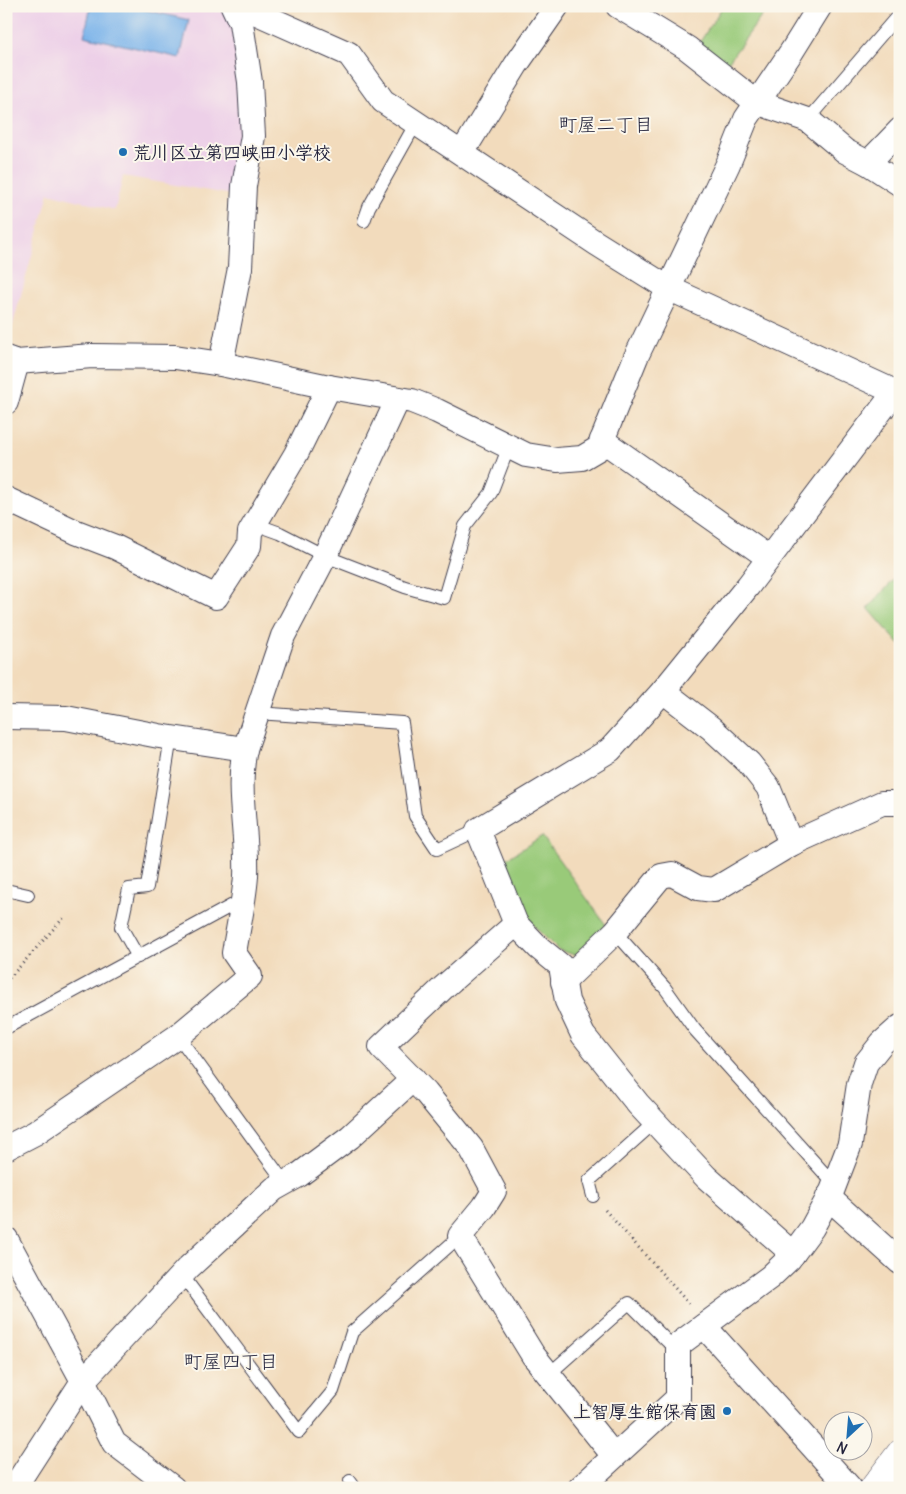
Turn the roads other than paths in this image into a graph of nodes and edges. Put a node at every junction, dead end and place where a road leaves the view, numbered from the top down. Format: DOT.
graph roads {
  1 [pos="233,6"];
  2 [pos="241,6"];
  3 [pos="557,6"];
  4 [pos="618,6"];
  5 [pos="820,6"];
  6 [pos="900,12"];
  7 [pos="756,102"];
  8 [pos="808,120"];
  9 [pos="416,123"];
  10 [pos="900,130"];
  11 [pos="462,153"];
  12 [pos="868,163"];
  13 [pos="900,184"];
  14 [pos="364,221"];
  15 [pos="668,288"];
  16 [pos="12,360"];
  17 [pos="221,364"];
  18 [pos="328,387"];
  19 [pos="897,392"];
  20 [pos="398,399"];
  21 [pos="6,402"];
  22 [pos="602,440"];
  23 [pos="508,446"];
  24 [pos="6,499"];
  25 [pos="255,524"];
  26 [pos="325,556"];
  27 [pos="769,558"];
  28 [pos="663,691"];
  29 [pos="257,713"];
  30 [pos="7,719"];
  31 [pos="171,737"];
  32 [pos="246,749"];
  33 [pos="900,803"];
  34 [pos="478,830"];
  35 [pos="791,844"];
  36 [pos="6,890"];
  37 [pos="28,895"];
  38 [pos="242,900"];
  39 [pos="516,924"];
  40 [pos="615,932"];
  41 [pos="138,958"];
  42 [pos="563,982"];
  43 [pos="900,1027"];
  44 [pos="6,1028"];
  45 [pos="178,1036"];
  46 [pos="413,1079"];
  47 [pos="655,1122"];
  48 [pos="6,1148"];
  49 [pos="285,1183"];
  50 [pos="831,1190"];
  51 [pos="593,1196"];
  52 [pos="460,1236"];
  53 [pos="6,1239"];
  54 [pos="793,1254"];
  55 [pos="900,1262"];
  56 [pos="182,1275"];
  57 [pos="705,1325"];
  58 [pos="678,1344"];
  59 [pos="548,1375"];
  60 [pos="83,1381"];
  61 [pos="900,1454"];
  62 [pos="614,1456"];
  63 [pos="595,1483"];
  64 [pos="14,1488"];
  65 [pos="173,1488"];
  66 [pos="850,1488"];
  67 [pos="874,1488"];
  1 -- 17 [label="street"];
  2 -- 9 [label="street"];
  3 -- 11 [label="street"];
  4 -- 7 [label="street"];
  5 -- 7 [label="street"];
  6 -- 8 [label="lane"];
  7 -- 8 [label="street"];
  7 -- 15 [label="street"];
  8 -- 12 [label="street"];
  9 -- 11 [label="street"];
  9 -- 14 [label="lane"];
  10 -- 12 [label="street"];
  11 -- 15 [label="street"];
  12 -- 13 [label="street"];
  15 -- 19 [label="street"];
  15 -- 22 [label="street"];
  16 -- 17 [label="street"];
  16 -- 21 [label="street"];
  17 -- 18 [label="street"];
  18 -- 20 [label="street"];
  18 -- 25 [label="street"];
  19 -- 27 [label="street"];
  20 -- 23 [label="street"];
  20 -- 26 [label="street"];
  22 -- 23 [label="street"];
  22 -- 27 [label="street"];
  23 -- 26 [label="lane"];
  24 -- 25 [label="street"];
  25 -- 26 [label="lane"];
  26 -- 29 [label="street"];
  27 -- 28 [label="street"];
  28 -- 34 [label="street"];
  28 -- 35 [label="street"];
  29 -- 32 [label="street"];
  29 -- 34 [label="lane"];
  30 -- 31 [label="street"];
  31 -- 32 [label="street"];
  31 -- 41 [label="lane"];
  32 -- 38 [label="street"];
  33 -- 35 [label="street"];
  34 -- 39 [label="street"];
  35 -- 40 [label="street"];
  36 -- 37 [label="lane"];
  38 -- 41 [label="lane"];
  38 -- 45 [label="street"];
  39 -- 42 [label="street"];
  39 -- 46 [label="street"];
  40 -- 42 [label="street"];
  40 -- 50 [label="lane"];
  41 -- 44 [label="lane"];
  42 -- 47 [label="street"];
  43 -- 50 [label="street"];
  45 -- 48 [label="street"];
  45 -- 49 [label="lane"];
  46 -- 49 [label="street"];
  46 -- 52 [label="street"];
  47 -- 51 [label="lane"];
  47 -- 54 [label="street"];
  49 -- 56 [label="street"];
  50 -- 54 [label="street"];
  50 -- 55 [label="street"];
  52 -- 56 [label="lane"];
  52 -- 59 [label="street"];
  53 -- 60 [label="street"];
  54 -- 57 [label="street"];
  56 -- 60 [label="street"];
  57 -- 58 [label="street"];
  57 -- 66 [label="street"];
  58 -- 59 [label="lane"];
  58 -- 62 [label="street"];
  59 -- 62 [label="street"];
  60 -- 64 [label="street"];
  60 -- 65 [label="street"];
  61 -- 67 [label="street"];
  62 -- 63 [label="street"];
}
